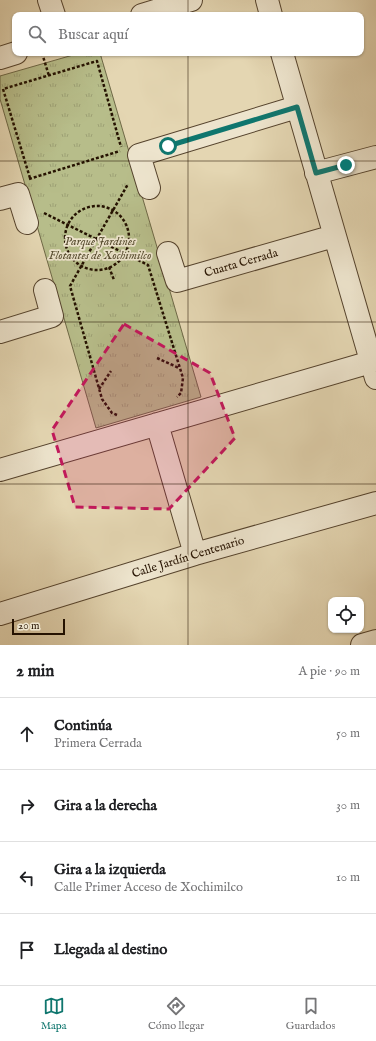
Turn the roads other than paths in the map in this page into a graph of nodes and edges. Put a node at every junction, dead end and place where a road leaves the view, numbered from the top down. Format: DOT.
graph roads {
  1 [pos="49,0"];
  2 [pos="191,0"];
  3 [pos="267,0"];
  4 [pos="53,12"];
  5 [pos="152,12"];
  6 [pos="270,12"];
  7 [pos="12,54"];
  8 [pos="283,56"];
  9 [pos="0,58"];
  10 [pos="297,107"];
  11 [pos="376,157"];
  12 [pos="316,173"];
  13 [pos="140,184"];
  14 [pos="20,189"];
  15 [pos="33,217"];
  16 [pos="334,236"];
  17 [pos="168,253"];
  18 [pos="46,290"];
  19 [pos="0,332"];
  20 [pos="374,370"];
  21 [pos="157,424"];
  22 [pos="0,470"];
  23 [pos="376,503"];
  24 [pos="195,554"];
  25 [pos="0,614"];
  26 [pos="376,641"];
  27 [pos="362,645"];
  1 -- 4 [label="street"];
  2 -- 5 [label="street"];
  3 -- 6 [label="street"];
  7 -- 9 [label="street"];
  8 -- 10 [label="street"];
  10 -- 12 [label="street"];
  10 -- 13 [label="street"];
  11 -- 12 [label="street"];
  12 -- 16 [label="street"];
  14 -- 15 [label="street"];
  16 -- 17 [label="street, Cuarta Cerrada"];
  16 -- 20 [label="street"];
  18 -- 19 [label="street"];
  20 -- 21 [label="street"];
  21 -- 22 [label="street"];
  21 -- 24 [label="street"];
  23 -- 24 [label="street, Calle Jardín Centenario"];
  24 -- 25 [label="street, Calle Jardín Centenario"];
  26 -- 27 [label="street"];
}
